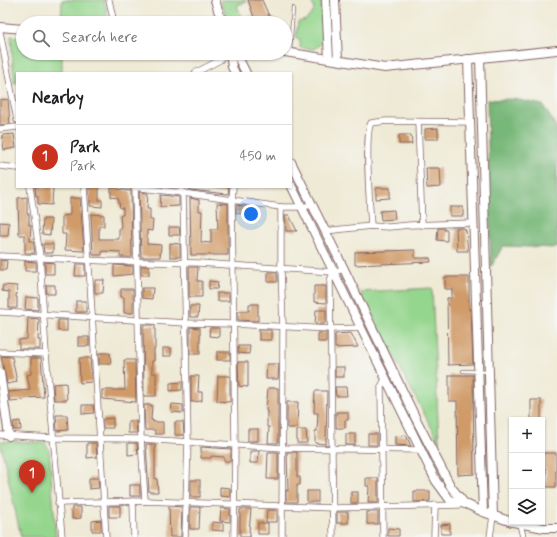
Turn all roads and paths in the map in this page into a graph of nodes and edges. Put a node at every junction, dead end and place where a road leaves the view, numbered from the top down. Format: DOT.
graph roads {
  1 [pos="109,0"];
  2 [pos="215,0"];
  3 [pos="326,0"];
  4 [pos="335,0"];
  5 [pos="293,8"];
  6 [pos="112,16"];
  7 [pos="220,16"];
  8 [pos="292,16"];
  9 [pos="0,28"];
  10 [pos="16,29"];
  11 [pos="0,32"];
  12 [pos="557,50"];
  13 [pos="292,53"];
  14 [pos="480,58"];
  15 [pos="328,59"];
  16 [pos="468,59"];
  17 [pos="220,60"];
  18 [pos="231,60"];
  19 [pos="240,60"];
  20 [pos="338,60"];
  21 [pos="197,72"];
  22 [pos="234,72"];
  23 [pos="246,72"];
  24 [pos="10,90"];
  25 [pos="16,90"];
  26 [pos="16,116"];
  27 [pos="418,122"];
  28 [pos="470,122"];
  29 [pos="16,127"];
  30 [pos="0,129"];
  31 [pos="292,164"];
  32 [pos="0,166"];
  33 [pos="16,168"];
  34 [pos="292,187"];
  35 [pos="30,188"];
  36 [pos="84,188"];
  37 [pos="134,188"];
  38 [pos="150,188"];
  39 [pos="233,188"];
  40 [pos="182,190"];
  41 [pos="232,200"];
  42 [pos="312,205"];
  43 [pos="282,207"];
  44 [pos="302,208"];
  45 [pos="473,223"];
  46 [pos="422,225"];
  47 [pos="371,226"];
  48 [pos="325,231"];
  49 [pos="0,256"];
  50 [pos="40,258"];
  51 [pos="88,260"];
  52 [pos="137,262"];
  53 [pos="185,263"];
  54 [pos="234,265"];
  55 [pos="281,268"];
  56 [pos="344,269"];
  57 [pos="333,272"];
  58 [pos="0,312"];
  59 [pos="43,314"];
  60 [pos="92,317"];
  61 [pos="137,320"];
  62 [pos="186,323"];
  63 [pos="234,324"];
  64 [pos="283,327"];
  65 [pos="361,328"];
  66 [pos="330,329"];
  67 [pos="0,352"];
  68 [pos="46,354"];
  69 [pos="463,371"];
  70 [pos="478,372"];
  71 [pos="488,372"];
  72 [pos="0,373"];
  73 [pos="386,377"];
  74 [pos="1,393"];
  75 [pos="4,435"];
  76 [pos="53,438"];
  77 [pos="99,438"];
  78 [pos="141,439"];
  79 [pos="188,442"];
  80 [pos="235,444"];
  81 [pos="283,448"];
  82 [pos="332,449"];
  83 [pos="382,450"];
  84 [pos="421,450"];
  85 [pos="105,501"];
  86 [pos="133,501"];
  87 [pos="145,501"];
  88 [pos="58,503"];
  89 [pos="185,503"];
  90 [pos="466,504"];
  91 [pos="235,505"];
  92 [pos="435,505"];
  93 [pos="282,507"];
  94 [pos="383,507"];
  95 [pos="333,508"];
  96 [pos="483,512"];
  97 [pos="493,516"];
  98 [pos="509,521"];
  99 [pos="516,525"];
  100 [pos="527,525"];
  101 [pos="557,528"];
  102 [pos="62,537"];
  103 [pos="106,537"];
  104 [pos="134,537"];
  105 [pos="185,537"];
  106 [pos="234,537"];
  107 [pos="282,537"];
  108 [pos="333,537"];
  109 [pos="383,537"];
  110 [pos="434,537"];
  111 [pos="490,537"];
  112 [pos="523,537"];
  1 -- 6 [label="street"];
  2 -- 7 [label="street"];
  3 -- 15 [label="street"];
  4 -- 20 [label="street"];
  5 -- 8 [label="lane"];
  9 -- 10 [label="street"];
  11 -- 24 [label="street"];
  12 -- 14 [label="street"];
  13 -- 15 [label="street"];
  14 -- 16 [label="street"];
  14 -- 71 [label="street"];
  15 -- 20 [label="street"];
  16 -- 20 [label="street"];
  16 -- 28 [label="street"];
  17 -- 21 [label="street"];
  18 -- 22 [label="street"];
  19 -- 23 [label="street"];
  24 -- 25 [label="street"];
  24 -- 26 [label="street"];
  27 -- 28 [label="street"];
  27 -- 46 [label="street"];
  27 -- 47 [label="street"];
  28 -- 45 [label="street"];
  29 -- 30 [label="street"];
  31 -- 42 [label="street"];
  32 -- 33 [label="street"];
  34 -- 44 [label="street"];
  35 -- 50 [label="street"];
  36 -- 51 [label="street"];
  37 -- 52 [label="street"];
  38 -- 40 [label="street"];
  39 -- 41 [label="street"];
  40 -- 41 [label="street"];
  40 -- 53 [label="street"];
  41 -- 43 [label="street"];
  41 -- 54 [label="street"];
  42 -- 44 [label="street"];
  42 -- 48 [label="street"];
  43 -- 44 [label="street"];
  43 -- 55 [label="street"];
  44 -- 57 [label="street"];
  45 -- 46 [label="street"];
  45 -- 70 [label="street"];
  46 -- 47 [label="street"];
  47 -- 48 [label="street"];
  48 -- 56 [label="street"];
  49 -- 50 [label="street"];
  50 -- 51 [label="street"];
  50 -- 59 [label="street"];
  51 -- 52 [label="street"];
  51 -- 60 [label="street"];
  52 -- 53 [label="street"];
  52 -- 61 [label="street"];
  53 -- 54 [label="street"];
  53 -- 62 [label="street"];
  54 -- 55 [label="street"];
  54 -- 63 [label="street"];
  55 -- 57 [label="street"];
  55 -- 64 [label="street"];
  56 -- 57 [label="street"];
  56 -- 90 [label="street"];
  57 -- 65 [label="street"];
  57 -- 66 [label="street"];
  58 -- 59 [label="street"];
  59 -- 60 [label="street"];
  59 -- 68 [label="street"];
  60 -- 61 [label="street"];
  60 -- 77 [label="street"];
  61 -- 62 [label="street"];
  61 -- 78 [label="street"];
  62 -- 63 [label="street"];
  62 -- 79 [label="street"];
  63 -- 64 [label="street"];
  63 -- 80 [label="street"];
  64 -- 66 [label="street"];
  64 -- 81 [label="street"];
  65 -- 66 [label="street"];
  65 -- 73 [label="street"];
  66 -- 82 [label="street"];
  67 -- 68 [label="street"];
  68 -- 76 [label="street"];
  69 -- 70 [label="lane"];
  70 -- 71 [label="lane"];
  70 -- 96 [label="street"];
  71 -- 97 [label="street"];
  72 -- 74 [label="street"];
  73 -- 83 [label="street"];
  73 -- 84 [label="street"];
  74 -- 75 [label="street"];
  75 -- 76 [label="street"];
  76 -- 77 [label="street"];
  76 -- 88 [label="street"];
  77 -- 78 [label="street"];
  77 -- 85 [label="street"];
  78 -- 79 [label="street"];
  78 -- 87 [label="street"];
  79 -- 80 [label="street"];
  79 -- 89 [label="street"];
  80 -- 81 [label="street"];
  80 -- 91 [label="street"];
  81 -- 82 [label="street"];
  81 -- 93 [label="street"];
  82 -- 83 [label="street"];
  82 -- 95 [label="street"];
  83 -- 84 [label="street"];
  83 -- 94 [label="street"];
  84 -- 90 [label="street"];
  85 -- 86 [label="street"];
  85 -- 88 [label="street"];
  85 -- 103 [label="street"];
  86 -- 87 [label="street"];
  86 -- 104 [label="street"];
  87 -- 89 [label="street"];
  88 -- 102 [label="street"];
  89 -- 91 [label="street"];
  89 -- 105 [label="street"];
  90 -- 92 [label="street"];
  90 -- 96 [label="street"];
  91 -- 93 [label="street"];
  91 -- 106 [label="street"];
  92 -- 94 [label="street"];
  92 -- 110 [label="street"];
  93 -- 95 [label="street"];
  93 -- 107 [label="street"];
  94 -- 95 [label="street"];
  94 -- 109 [label="street"];
  95 -- 108 [label="street"];
  96 -- 97 [label="street"];
  97 -- 98 [label="street"];
  97 -- 111 [label="street"];
  99 -- 112 [label="street"];
  100 -- 101 [label="street"];
}
